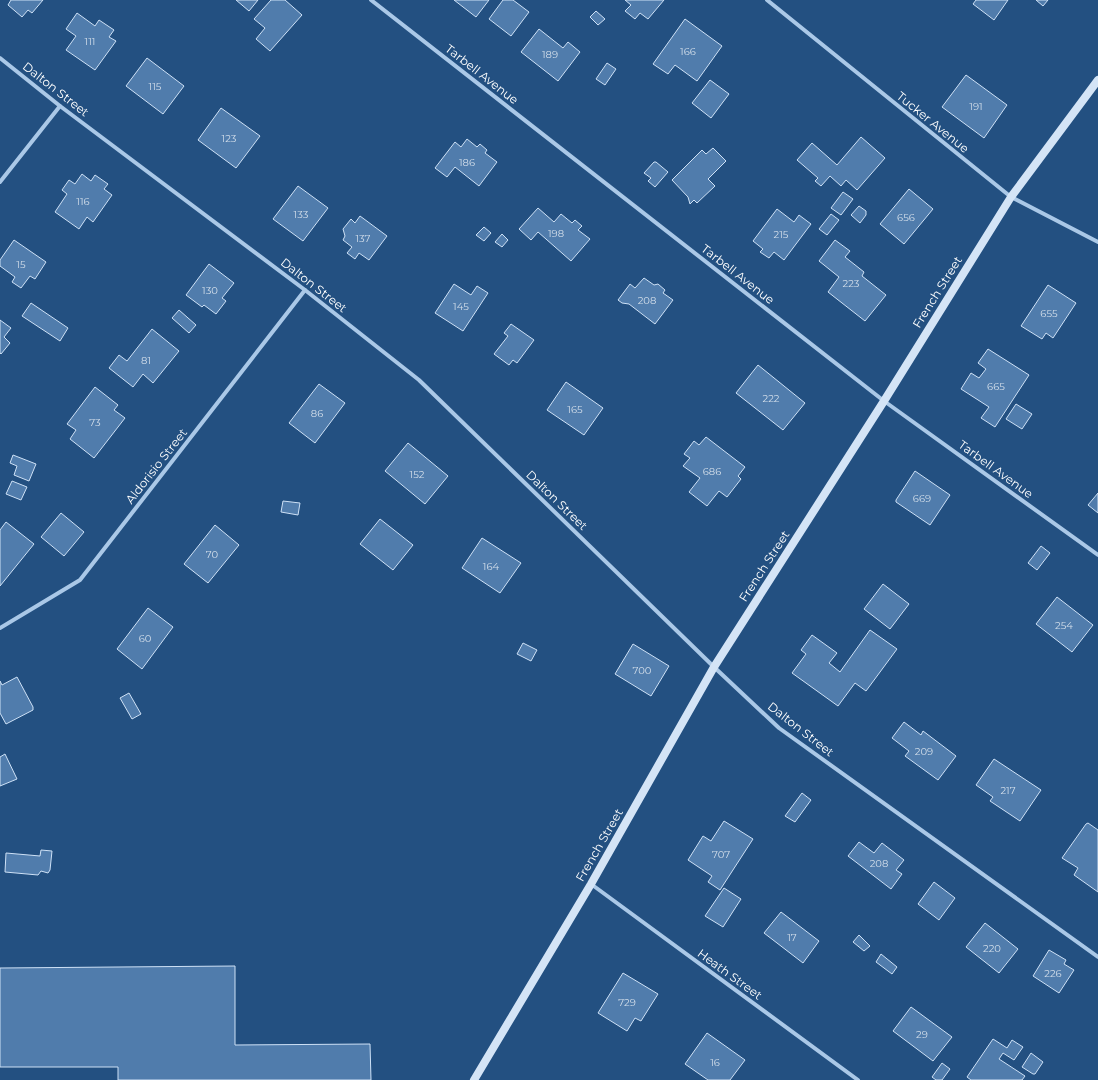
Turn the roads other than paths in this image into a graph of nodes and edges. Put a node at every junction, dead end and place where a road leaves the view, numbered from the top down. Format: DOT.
graph roads {
  1 [pos="371,0"];
  2 [pos="767,0"];
  3 [pos="0,58"];
  4 [pos="1098,80"];
  5 [pos="60,106"];
  6 [pos="0,182"];
  7 [pos="1011,197"];
  8 [pos="1098,242"];
  9 [pos="305,290"];
  10 [pos="884,401"];
  11 [pos="1098,555"];
  12 [pos="0,628"];
  13 [pos="714,667"];
  14 [pos="591,884"];
  15 [pos="1098,957"];
  16 [pos="474,1080"];
  17 [pos="858,1080"];
  1 -- 10 [label="street, Tarbell Avenue"];
  2 -- 7 [label="street, Tucker Avenue"];
  3 -- 5 [label="street, Dalton Street"];
  4 -- 7 [label="street, French Street"];
  5 -- 6 [label="street"];
  5 -- 9 [label="street, Dalton Street"];
  7 -- 8 [label="street, Tucker Avenue"];
  7 -- 10 [label="street, French Street"];
  9 -- 12 [label="street, Aldorisio Street"];
  9 -- 13 [label="street, Dalton Street"];
  10 -- 11 [label="street, Tarbell Avenue"];
  10 -- 13 [label="street, French Street"];
  13 -- 14 [label="street, French Street"];
  13 -- 15 [label="street, Dalton Street"];
  14 -- 16 [label="street, French Street"];
  14 -- 17 [label="street, Heath Street"];
}
